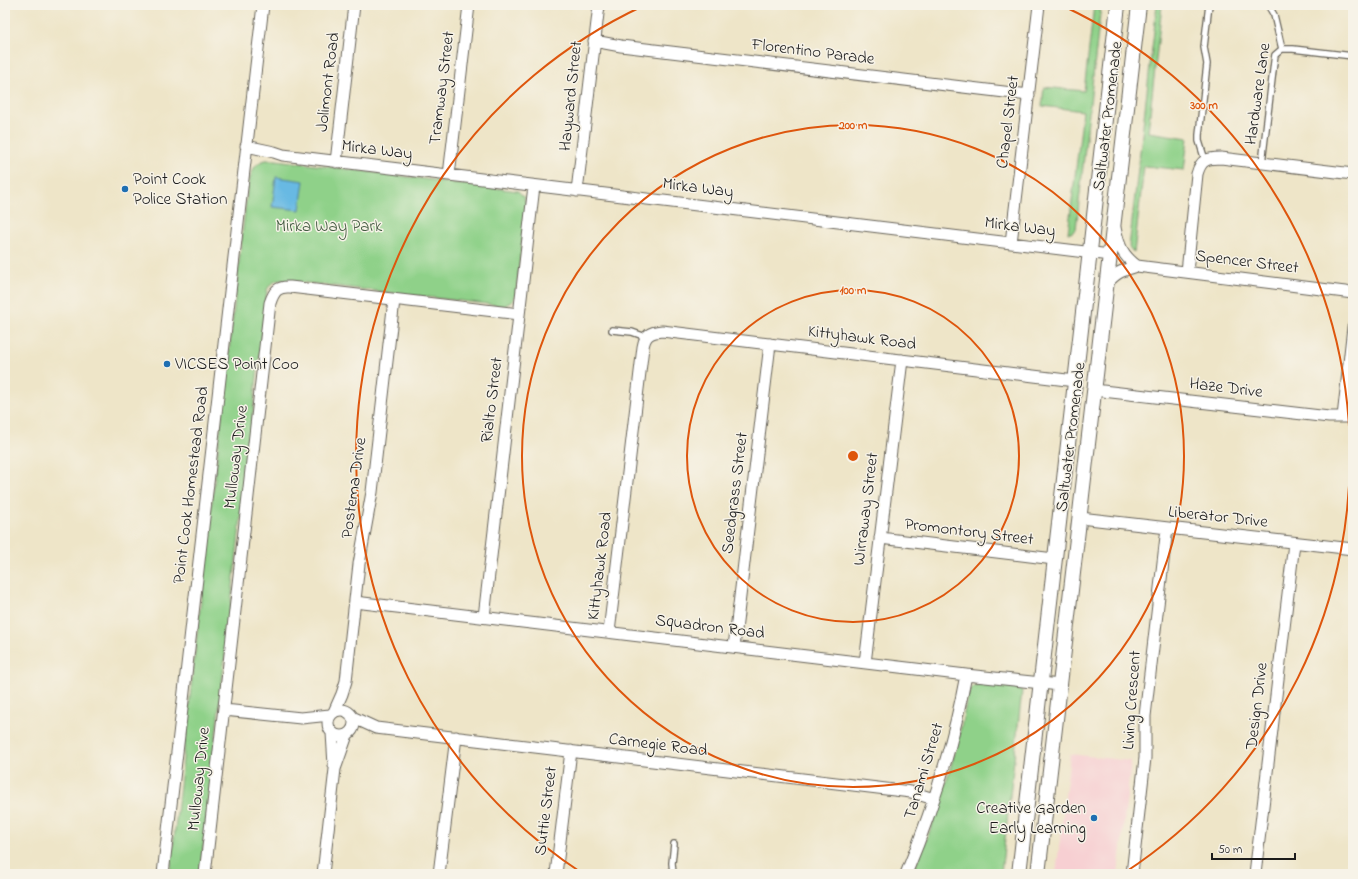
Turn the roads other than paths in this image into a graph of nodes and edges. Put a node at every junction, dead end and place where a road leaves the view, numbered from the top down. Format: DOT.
graph roads {
  1 [pos="263,5"];
  2 [pos="354,5"];
  3 [pos="469,5"];
  4 [pos="599,5"];
  5 [pos="1039,5"];
  6 [pos="1118,5"];
  7 [pos="1139,5"];
  8 [pos="1209,5"];
  9 [pos="1270,5"];
  10 [pos="594,41"];
  11 [pos="1282,49"];
  12 [pos="1353,56"];
  13 [pos="1028,95"];
  14 [pos="246,151"];
  15 [pos="1205,160"];
  16 [pos="336,162"];
  17 [pos="1262,163"];
  18 [pos="1353,174"];
  19 [pos="449,175"];
  20 [pos="534,186"];
  21 [pos="577,191"];
  22 [pos="1114,223"];
  23 [pos="1011,243"];
  24 [pos="1090,252"];
  25 [pos="1110,255"];
  26 [pos="1137,266"];
  27 [pos="1187,272"];
  28 [pos="1107,283"];
  29 [pos="1353,294"];
  30 [pos="394,300"];
  31 [pos="519,314"];
  32 [pos="1353,327"];
  33 [pos="612,330"];
  34 [pos="646,337"];
  35 [pos="770,344"];
  36 [pos="902,360"];
  37 [pos="1075,381"];
  38 [pos="1094,390"];
  39 [pos="1348,417"];
  40 [pos="1080,518"];
  41 [pos="1167,528"];
  42 [pos="880,538"];
  43 [pos="1294,542"];
  44 [pos="1353,549"];
  45 [pos="1054,558"];
  46 [pos="355,602"];
  47 [pos="484,617"];
  48 [pos="609,632"];
  49 [pos="734,647"];
  50 [pos="865,663"];
  51 [pos="966,675"];
  52 [pos="346,681"];
  53 [pos="1040,683"];
  54 [pos="1060,685"];
  55 [pos="224,710"];
  56 [pos="332,713"];
  57 [pos="351,715"];
  58 [pos="301,718"];
  59 [pos="376,728"];
  60 [pos="330,732"];
  61 [pos="349,734"];
  62 [pos="456,737"];
  63 [pos="570,751"];
  64 [pos="335,769"];
  65 [pos="934,800"];
  66 [pos="674,844"];
  67 [pos="163,874"];
  68 [pos="206,874"];
  69 [pos="323,874"];
  70 [pos="439,874"];
  71 [pos="556,874"];
  72 [pos="673,874"];
  73 [pos="906,874"];
  74 [pos="1019,874"];
  75 [pos="1038,874"];
  76 [pos="1132,874"];
  77 [pos="1255,874"];
  1 -- 14 [label="street, Point Cook Homestead Road"];
  2 -- 16 [label="street, Jolimont Road"];
  3 -- 19 [label="street, Tramway Street"];
  4 -- 10 [label="street, Hayward Street"];
  5 -- 13 [label="street, Chapel Street"];
  6 -- 24 [label="street, Saltwater Promenade"];
  7 -- 22 [label="street, Saltwater Promenade"];
  8 -- 15 [label="lane"];
  9 -- 11 [label="lane, Hardware Lane"];
  10 -- 13 [label="street, Florentino Parade"];
  10 -- 21 [label="street, Hayward Street"];
  11 -- 12 [label="lane"];
  11 -- 17 [label="lane, Hardware Lane"];
  13 -- 23 [label="street, Chapel Street"];
  14 -- 16 [label="street, Mirka Way"];
  14 -- 67 [label="street, Point Cook Homestead Road"];
  15 -- 17 [label="street"];
  15 -- 27 [label="street"];
  16 -- 19 [label="street, Mirka Way"];
  17 -- 18 [label="street"];
  19 -- 20 [label="street, Mirka Way"];
  20 -- 21 [label="street, Mirka Way"];
  20 -- 31 [label="street, Rialto Street"];
  21 -- 23 [label="street, Mirka Way"];
  22 -- 25 [label="street, Saltwater Promenade"];
  22 -- 26 [label="street"];
  23 -- 24 [label="street, Mirka Way"];
  24 -- 25 [label="street, Mirka Way"];
  24 -- 37 [label="street, Saltwater Promenade"];
  25 -- 28 [label="street, Saltwater Promenade"];
  26 -- 27 [label="street, Spencer Street"];
  26 -- 28 [label="street, Spencer Street"];
  27 -- 29 [label="street, Spencer Street"];
  28 -- 38 [label="street, Saltwater Promenade"];
  30 -- 31 [label="street, Mulloway Drive"];
  30 -- 46 [label="street, Postema Drive"];
  30 -- 55 [label="street, Mulloway Drive"];
  31 -- 47 [label="street, Rialto Street"];
  32 -- 39 [label="street"];
  33 -- 34 [label="lane"];
  34 -- 35 [label="street, Kittyhawk Road"];
  34 -- 48 [label="street, Kittyhawk Road"];
  35 -- 36 [label="street, Kittyhawk Road"];
  35 -- 49 [label="street, Seedgrass Street"];
  36 -- 37 [label="street, Kittyhawk Road"];
  36 -- 42 [label="street, Wirraway Street"];
  37 -- 45 [label="street, Saltwater Promenade"];
  38 -- 39 [label="street, Haze Drive"];
  38 -- 40 [label="street, Saltwater Promenade"];
  40 -- 41 [label="street, Liberator Drive"];
  40 -- 54 [label="street, Saltwater Promenade"];
  41 -- 43 [label="street, Liberator Drive"];
  41 -- 76 [label="street, Living Crescent"];
  42 -- 45 [label="street, Promontory Street"];
  42 -- 50 [label="street, Wirraway Street"];
  43 -- 44 [label="street, Liberator Drive"];
  43 -- 77 [label="street, Design Drive"];
  45 -- 53 [label="street, Saltwater Promenade"];
  46 -- 47 [label="street, Squadron Road"];
  46 -- 52 [label="street, Postema Drive"];
  47 -- 48 [label="street, Squadron Road"];
  48 -- 49 [label="street, Squadron Road"];
  49 -- 50 [label="street, Squadron Road"];
  50 -- 51 [label="street, Squadron Road"];
  51 -- 53 [label="street, Squadron Road"];
  51 -- 65 [label="street, Tanami Street"];
  52 -- 56 [label="street, Postema Drive"];
  52 -- 57 [label="street, Postema Drive"];
  53 -- 54 [label="street, Squadron Road"];
  53 -- 74 [label="street, Saltwater Promenade"];
  54 -- 75 [label="street, Saltwater Promenade"];
  55 -- 58 [label="street"];
  55 -- 68 [label="street, Mulloway Drive"];
  56 -- 57 [label="street"];
  56 -- 58 [label="street"];
  56 -- 60 [label="street"];
  57 -- 59 [label="street, Carnegie Road"];
  57 -- 61 [label="street"];
  58 -- 60 [label="street"];
  59 -- 61 [label="street, Carnegie Road"];
  59 -- 62 [label="street, Carnegie Road"];
  60 -- 61 [label="street"];
  60 -- 64 [label="street"];
  61 -- 64 [label="street"];
  62 -- 63 [label="street, Carnegie Road"];
  62 -- 70 [label="street"];
  63 -- 65 [label="street, Carnegie Road"];
  63 -- 71 [label="street, Suttie Street"];
  64 -- 69 [label="street"];
  65 -- 73 [label="street, Tanami Street"];
  66 -- 72 [label="lane"];
}
